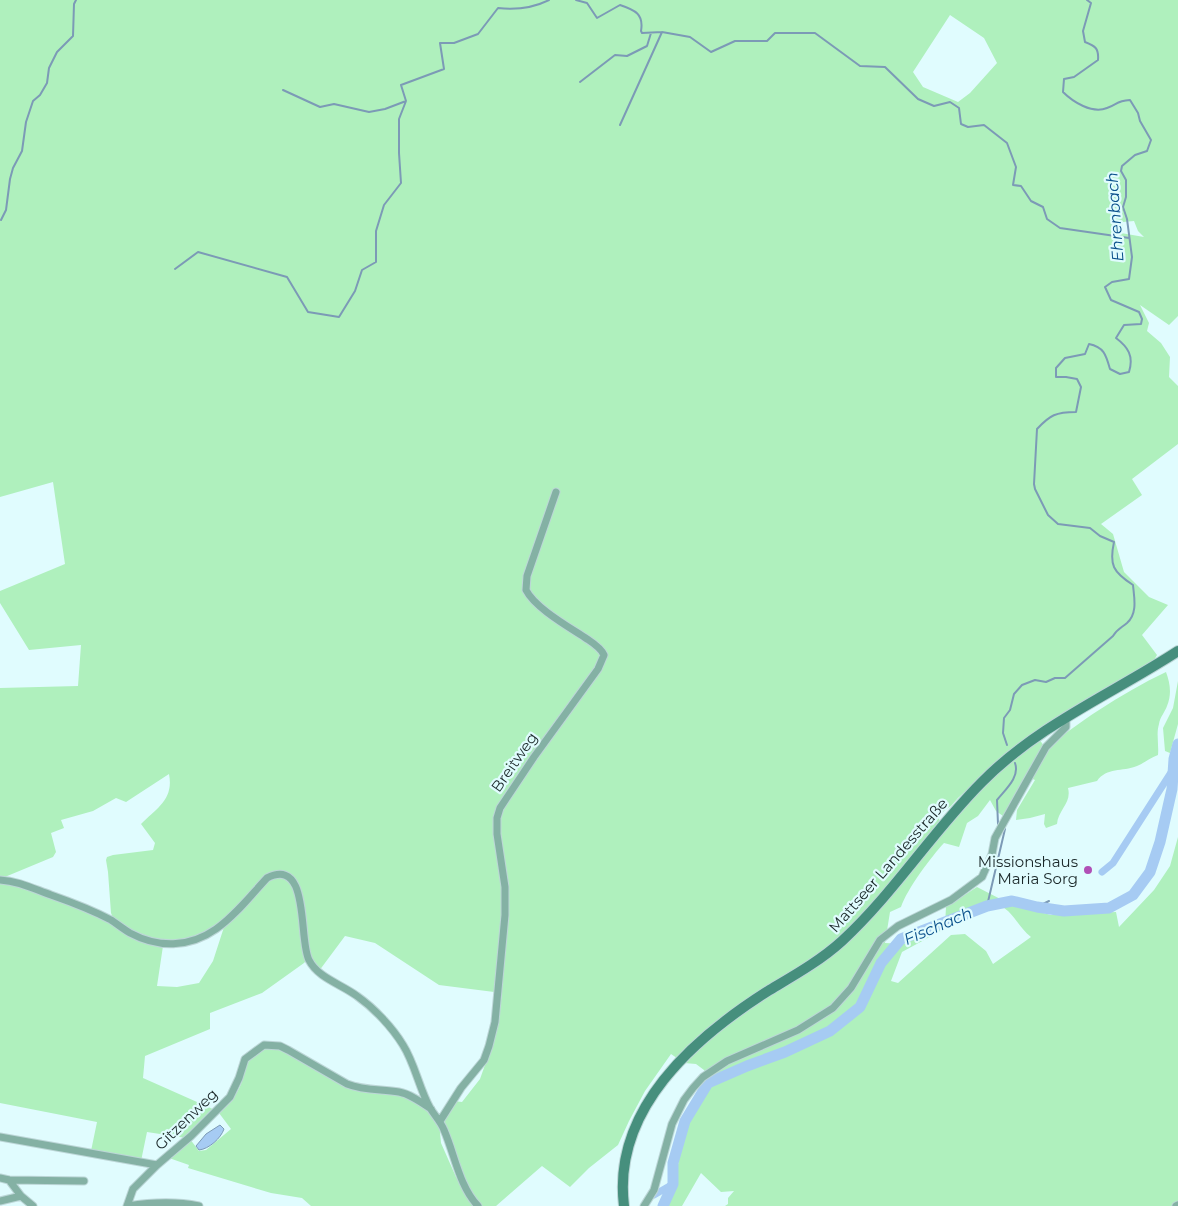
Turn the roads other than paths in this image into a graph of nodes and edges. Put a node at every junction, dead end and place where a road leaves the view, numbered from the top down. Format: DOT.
graph roads {
  1 [pos="556,492"];
  2 [pos="1178,651"];
  3 [pos="1066,717"];
  4 [pos="0,880"];
  5 [pos="431,1109"];
  6 [pos="440,1121"];
  7 [pos="0,1137"];
  8 [pos="157,1165"];
  9 [pos="0,1178"];
  10 [pos="9,1180"];
  11 [pos="84,1181"];
  12 [pos="21,1196"];
  13 [pos="0,1201"];
  14 [pos="33,1206"];
  15 [pos="128,1206"];
  16 [pos="199,1206"];
  17 [pos="478,1206"];
  18 [pos="624,1206"];
  19 [pos="644,1206"];
  1 -- 6 [label="street, Breitweg"];
  2 -- 3 [label="main road, Mattseer Landesstraße"];
  3 -- 18 [label="main road, Mattseer Landesstraße"];
  3 -- 19 [label="street"];
  4 -- 5 [label="street"];
  5 -- 6 [label="street"];
  5 -- 8 [label="street, Gitzenweg"];
  6 -- 17 [label="street"];
  7 -- 8 [label="street, Gitzenweg"];
  8 -- 15 [label="street, Gitzenweg"];
  9 -- 10 [label="street"];
  10 -- 11 [label="street"];
  10 -- 12 [label="street"];
  12 -- 13 [label="street"];
  12 -- 14 [label="street"];
  15 -- 16 [label="street"];
}
